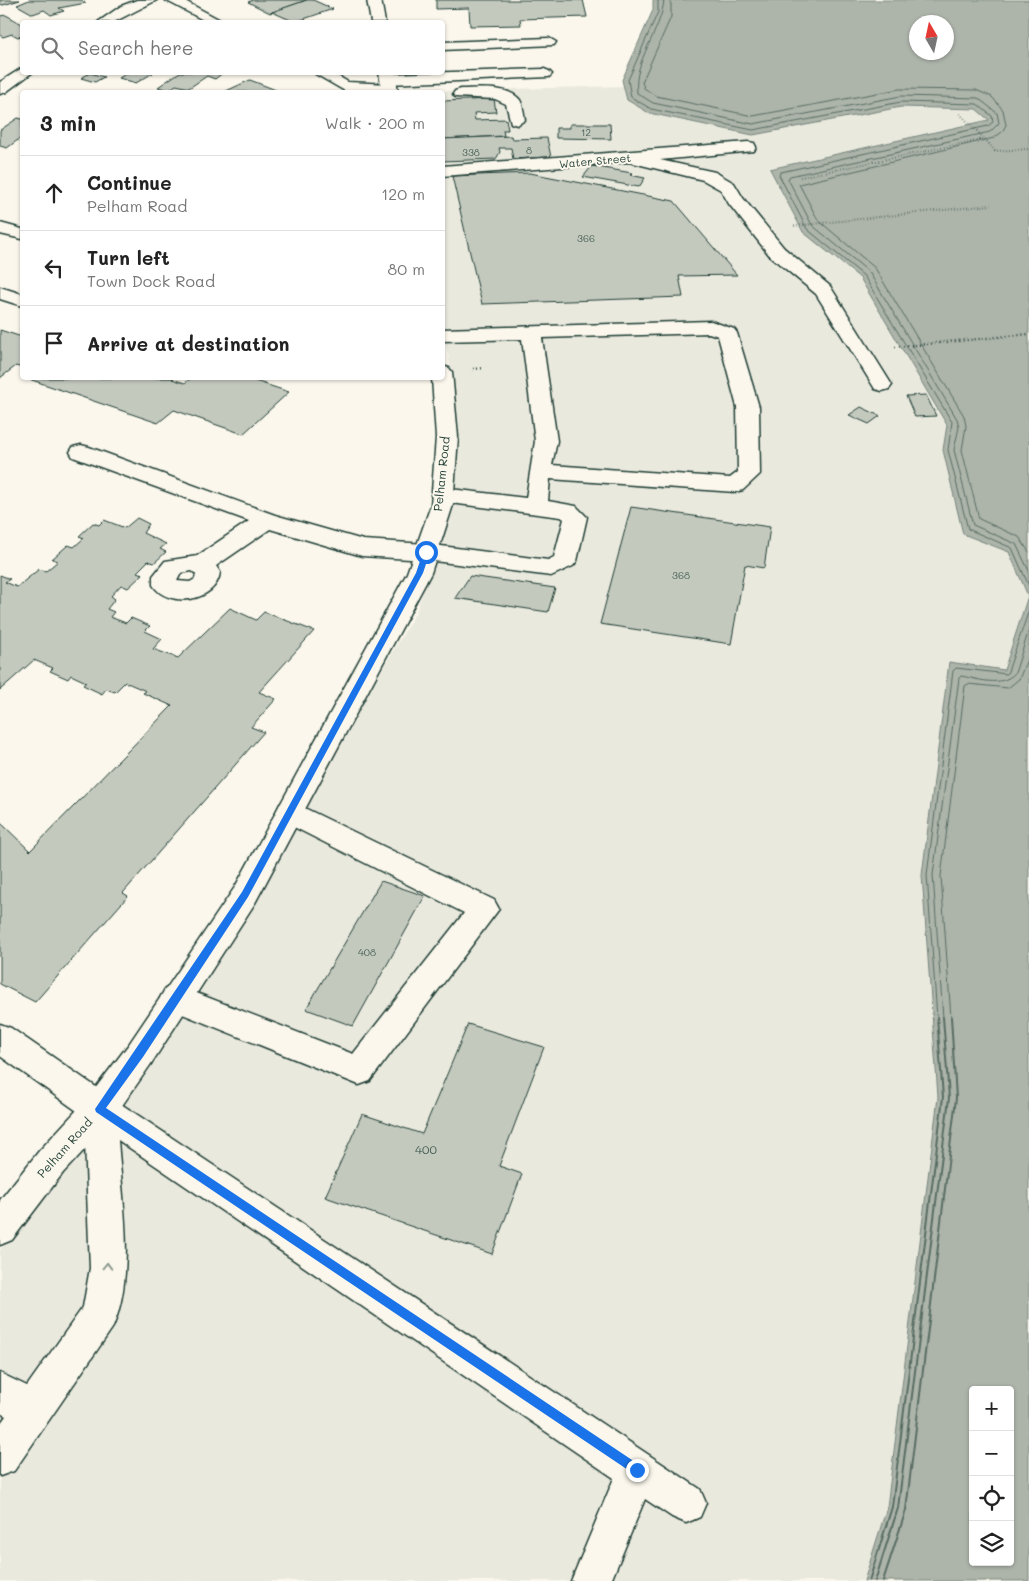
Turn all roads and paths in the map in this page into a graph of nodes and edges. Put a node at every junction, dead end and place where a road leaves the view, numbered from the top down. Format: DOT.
graph roads {
  1 [pos="150,0"];
  2 [pos="172,0"];
  3 [pos="374,0"];
  4 [pos="108,20"];
  5 [pos="213,20"];
  6 [pos="378,20"];
  7 [pos="549,42"];
  8 [pos="445,46"];
  9 [pos="544,74"];
  10 [pos="21,75"];
  11 [pos="325,75"];
  12 [pos="389,83"];
  13 [pos="0,89"];
  14 [pos="445,95"];
  15 [pos="960,114"];
  16 [pos="517,120"];
  17 [pos="985,139"];
  18 [pos="748,147"];
  19 [pos="1029,149"];
  20 [pos="632,158"];
  21 [pos="445,171"];
  22 [pos="800,177"];
  23 [pos="991,205"];
  24 [pos="0,228"];
  25 [pos="759,229"];
  26 [pos="20,233"];
  27 [pos="0,293"];
  28 [pos="20,299"];
  29 [pos="531,333"];
  30 [pos="1029,334"];
  31 [pos="445,335"];
  32 [pos="862,350"];
  33 [pos="443,380"];
  34 [pos="882,385"];
  35 [pos="81,452"];
  36 [pos="540,471"];
  37 [pos="442,495"];
  38 [pos="536,506"];
  39 [pos="268,520"];
  40 [pos="426,552"];
  41 [pos="200,564"];
  42 [pos="290,812"];
  43 [pos="176,998"];
  44 [pos="0,1038"];
  45 [pos="100,1109"];
  46 [pos="0,1228"];
  47 [pos="0,1392"];
  48 [pos="33,1410"];
  49 [pos="0,1457"];
  50 [pos="637,1470"];
  51 [pos="686,1503"];
  52 [pos="591,1581"];
  1 -- 4 [label="street"];
  2 -- 5 [label="street"];
  3 -- 6 [label="street"];
  7 -- 8 [label="street"];
  9 -- 12 [label="street"];
  10 -- 13 [label="street"];
  11 -- 12 [label="street"];
  14 -- 16 [label="street"];
  15 -- 17 [label="path"];
  17 -- 19 [label="path"];
  17 -- 22 [label="path"];
  18 -- 20 [label="street, Water Street"];
  20 -- 21 [label="street, Water Street"];
  20 -- 25 [label="street"];
  23 -- 25 [label="path"];
  24 -- 26 [label="street"];
  25 -- 32 [label="street"];
  27 -- 28 [label="street"];
  29 -- 31 [label="street"];
  29 -- 36 [label="street"];
  29 -- 36 [label="street"];
  30 -- 32 [label="path"];
  32 -- 34 [label="street"];
  33 -- 37 [label="street, Pelham Road"];
  35 -- 39 [label="street"];
  36 -- 38 [label="street"];
  37 -- 38 [label="street"];
  37 -- 40 [label="street, Pelham Road"];
  38 -- 40 [label="street"];
  39 -- 40 [label="street"];
  39 -- 41 [label="street"];
  40 -- 42 [label="street, Pelham Road"];
  42 -- 43 [label="street, Pelham Road"];
  42 -- 43 [label="street"];
  43 -- 45 [label="street, Pelham Road"];
  44 -- 45 [label="street"];
  45 -- 46 [label="street, Pelham Road"];
  48 -- 45 [label="street, one-way"];
  45 -- 50 [label="street"];
  47 -- 48 [label="street"];
  48 -- 49 [label="street"];
  50 -- 51 [label="street"];
  50 -- 52 [label="street"];
}
